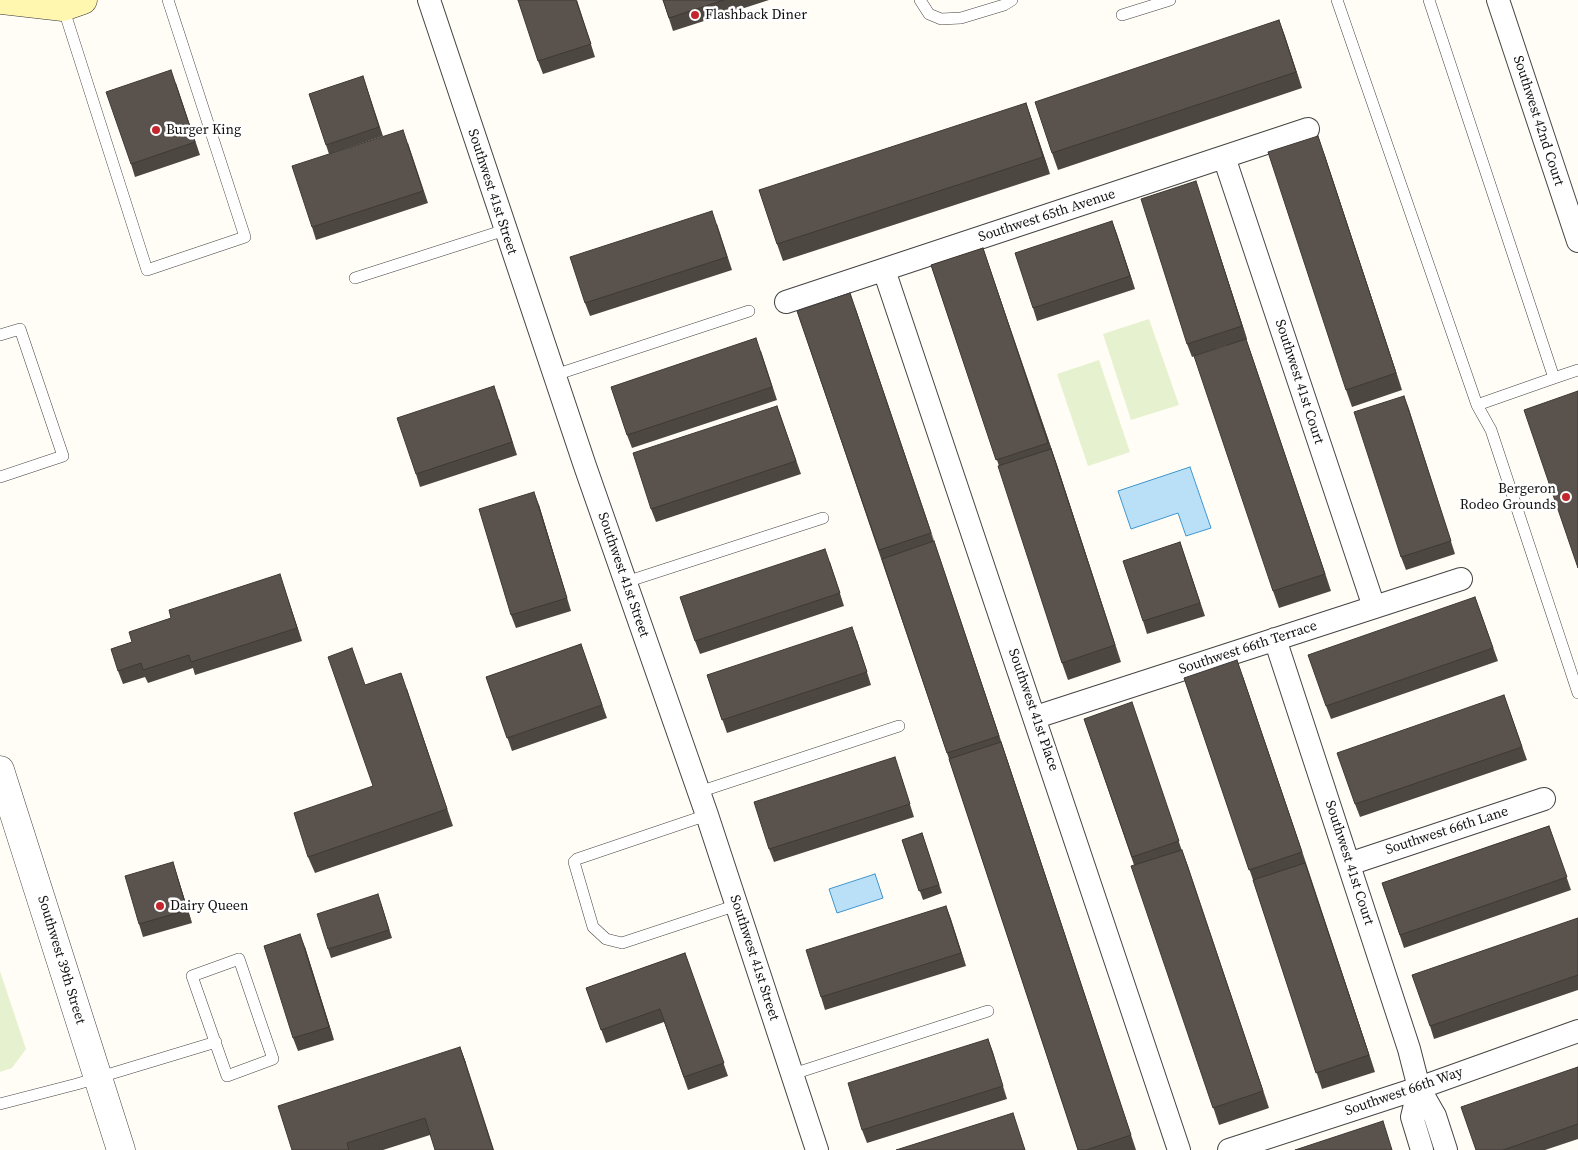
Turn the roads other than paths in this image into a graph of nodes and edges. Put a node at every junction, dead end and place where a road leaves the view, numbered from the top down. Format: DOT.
graph roads {
  1 [pos="2,0"];
  2 [pos="168,0"];
  3 [pos="429,0"];
  4 [pos="920,0"];
  5 [pos="1012,0"];
  6 [pos="1170,0"];
  7 [pos="1338,0"];
  8 [pos="1429,0"];
  9 [pos="1498,0"];
  10 [pos="73,3"];
  11 [pos="1122,16"];
  12 [pos="1308,128"];
  13 [pos="1224,158"];
  14 [pos="505,230"];
  15 [pos="1578,241"];
  16 [pos="884,270"];
  17 [pos="355,278"];
  18 [pos="786,302"];
  19 [pos="749,310"];
  20 [pos="0,335"];
  21 [pos="1578,370"];
  22 [pos="555,376"];
  23 [pos="1554,378"];
  24 [pos="1477,405"];
  25 [pos="0,477"];
  26 [pos="823,518"];
  27 [pos="1461,579"];
  28 [pos="626,582"];
  29 [pos="1374,607"];
  30 [pos="1275,639"];
  31 [pos="1578,693"];
  32 [pos="1036,717"];
  33 [pos="899,726"];
  34 [pos="0,770"];
  35 [pos="699,792"];
  36 [pos="1544,799"];
  37 [pos="707,814"];
  38 [pos="1349,864"];
  39 [pos="737,905"];
  40 [pos="988,1010"];
  41 [pos="1578,1031"];
  42 [pos="216,1042"];
  43 [pos="793,1074"];
  44 [pos="97,1077"];
  45 [pos="1418,1088"];
  46 [pos="0,1104"];
  47 [pos="121,1150"];
  48 [pos="817,1150"];
  49 [pos="1179,1150"];
  50 [pos="1229,1150"];
  51 [pos="1422,1150"];
  52 [pos="1446,1150"];
  1 -- 10 [label="main road"];
  2 -- 10 [label="lane"];
  3 -- 14 [label="street, Southwest 41st Street"];
  4 -- 5 [label="lane"];
  6 -- 11 [label="lane"];
  7 -- 24 [label="lane"];
  8 -- 23 [label="lane"];
  9 -- 15 [label="street, Southwest 42nd Court"];
  12 -- 13 [label="street, Southwest 65th Avenue"];
  13 -- 16 [label="street, Southwest 65th Avenue"];
  13 -- 29 [label="street, Southwest 41st Court"];
  14 -- 17 [label="lane"];
  14 -- 22 [label="street, Southwest 41st Street"];
  16 -- 18 [label="street, Southwest 65th Avenue"];
  16 -- 32 [label="street, Southwest 41st Place"];
  19 -- 22 [label="lane"];
  20 -- 25 [label="lane"];
  21 -- 23 [label="lane"];
  22 -- 28 [label="street, Southwest 41st Street"];
  23 -- 24 [label="lane"];
  24 -- 31 [label="lane"];
  26 -- 28 [label="lane"];
  27 -- 29 [label="street, Southwest 66th Terrace"];
  28 -- 35 [label="street, Southwest 41st Street"];
  29 -- 30 [label="street, Southwest 66th Terrace"];
  30 -- 32 [label="street, Southwest 66th Terrace"];
  30 -- 38 [label="street, Southwest 41st Court"];
  32 -- 49 [label="street, Southwest 41st Place"];
  33 -- 35 [label="lane"];
  34 -- 44 [label="street, Southwest 39th Street"];
  35 -- 37 [label="street, Southwest 41st Street"];
  36 -- 38 [label="street, Southwest 66th Lane"];
  37 -- 39 [label="street, Southwest 41st Street"];
  37 -- 39 [label="lane"];
  38 -- 45 [label="street, Southwest 41st Court"];
  39 -- 43 [label="street, Southwest 41st Street"];
  40 -- 43 [label="lane"];
  41 -- 45 [label="street, Southwest 66th Way"];
  42 -- 42 [label="lane"];
  42 -- 44 [label="lane"];
  43 -- 48 [label="street, Southwest 41st Street"];
  44 -- 46 [label="lane"];
  44 -- 47 [label="street, Southwest 39th Street"];
  45 -- 50 [label="street, Southwest 66th Way"];
  45 -- 51 [label="street, Southwest 41st Court"];
  45 -- 52 [label="street, Southwest 41st Court"];
}
